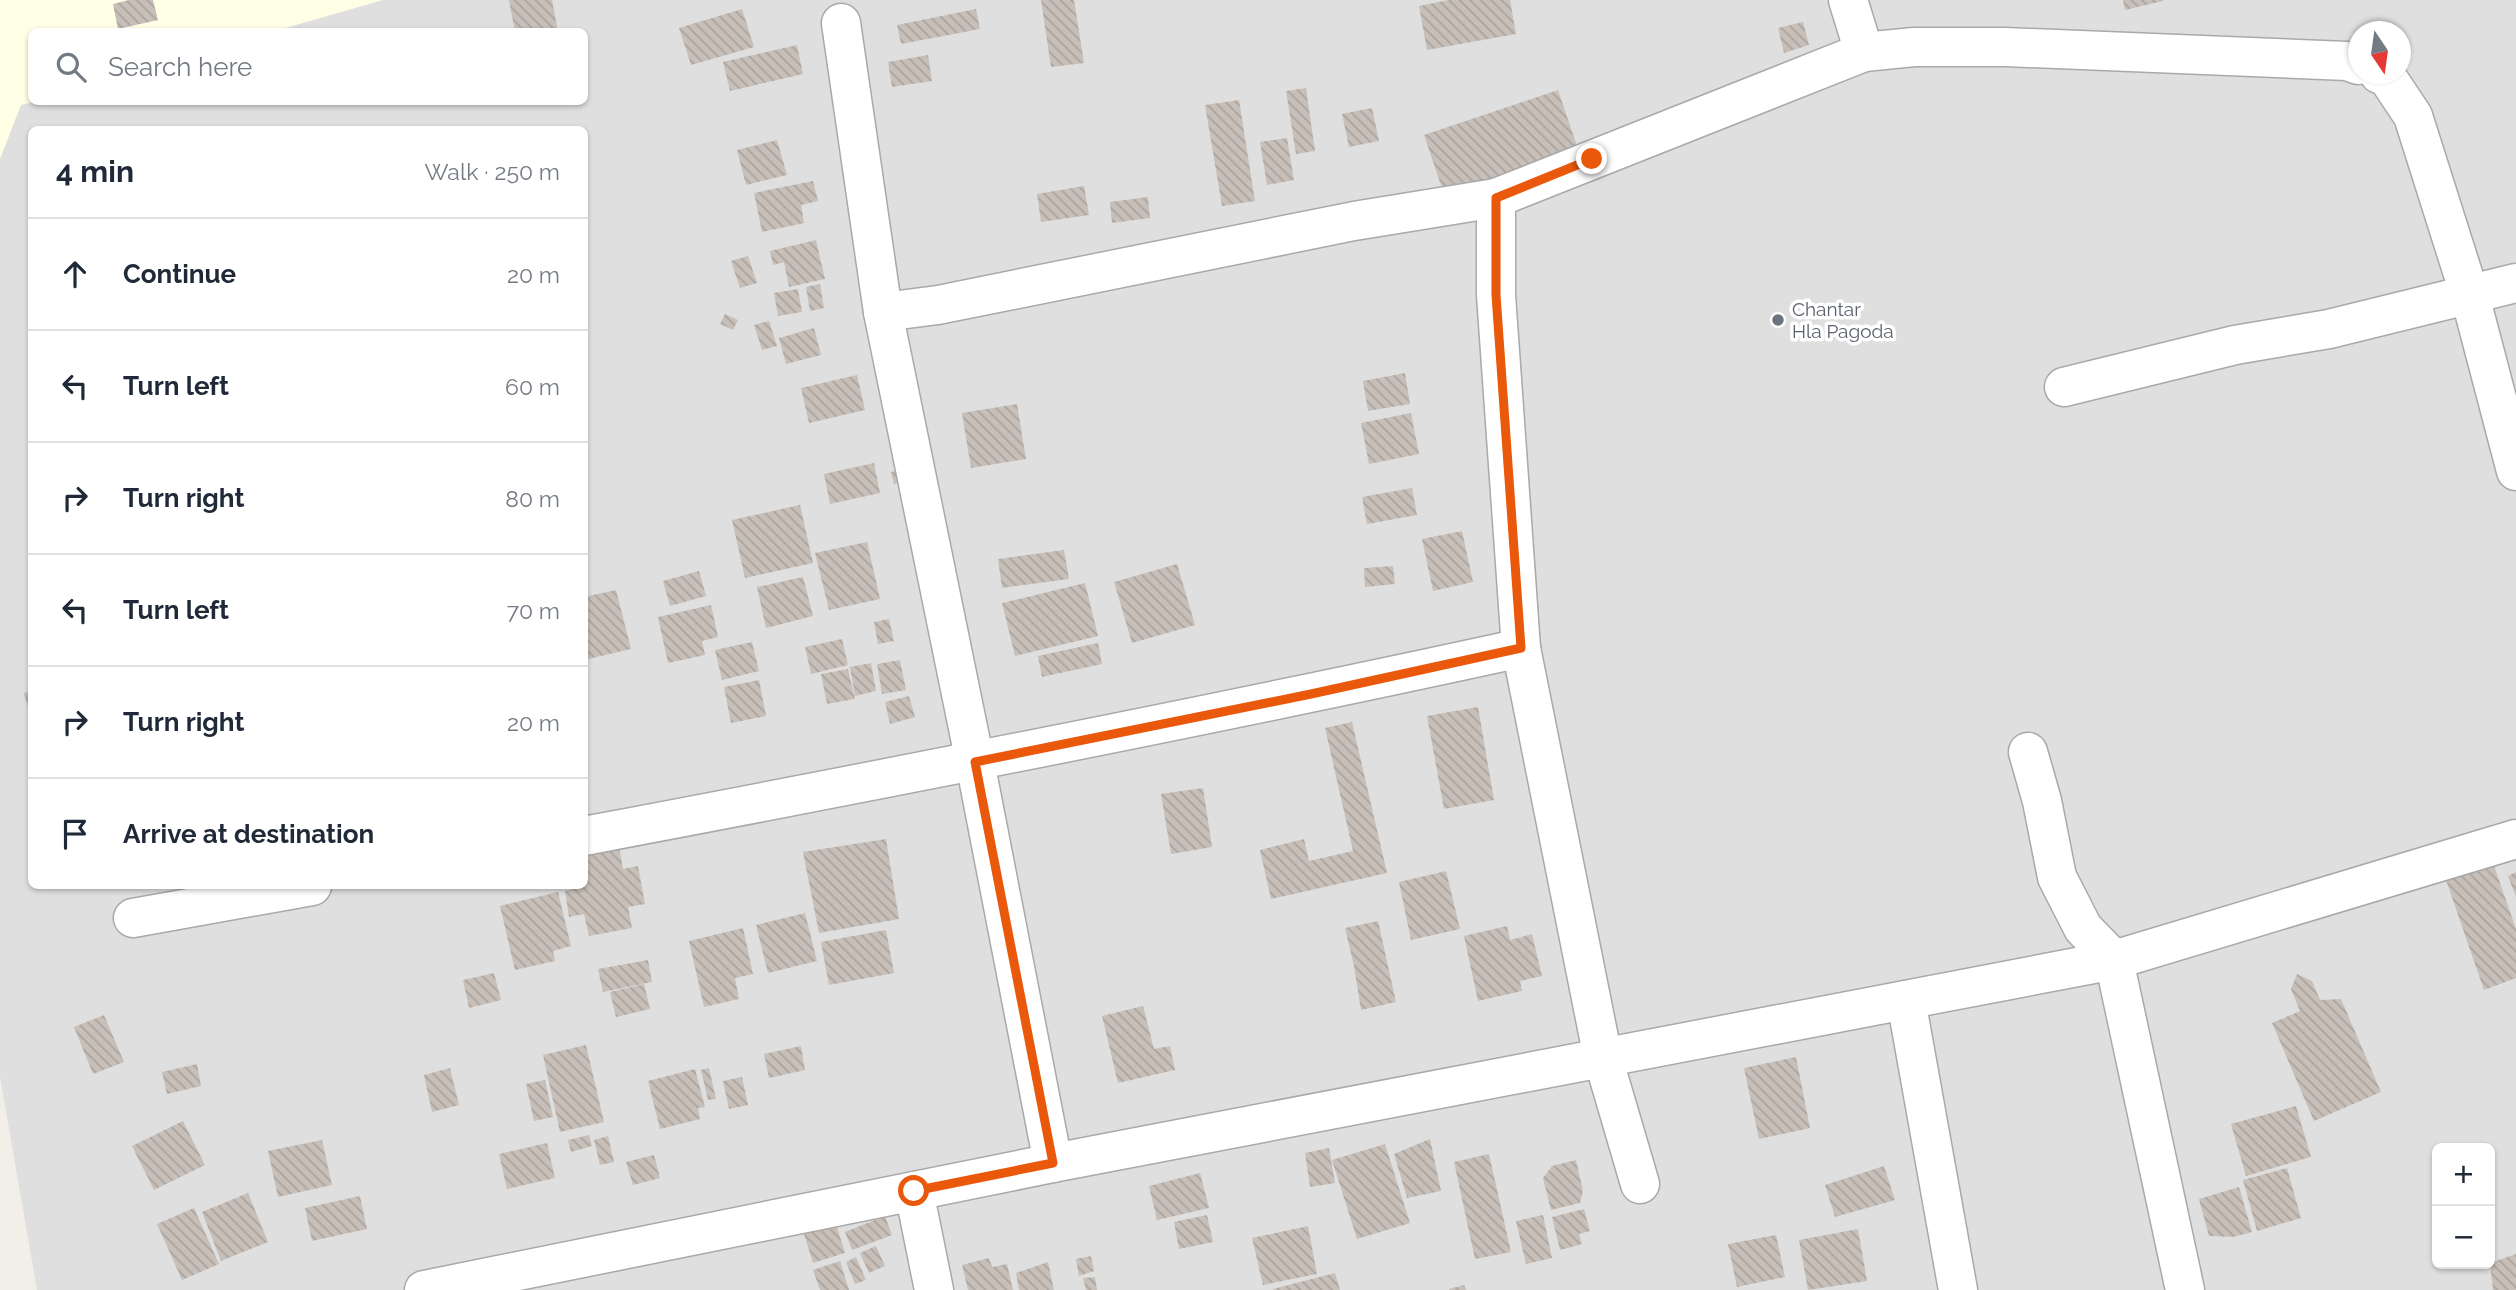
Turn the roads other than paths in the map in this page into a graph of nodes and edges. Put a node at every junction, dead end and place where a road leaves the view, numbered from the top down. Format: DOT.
graph roads {
  1 [pos="1848,0"];
  2 [pos="841,23"];
  3 [pos="1864,52"];
  4 [pos="2348,61"];
  5 [pos="2392,84"];
  6 [pos="1496,198"];
  7 [pos="2516,283"];
  8 [pos="2470,296"];
  9 [pos="883,312"];
  10 [pos="2064,387"];
  11 [pos="2516,471"];
  12 [pos="1521,648"];
  13 [pos="2028,752"];
  14 [pos="975,762"];
  15 [pos="588,835"];
  16 [pos="2516,839"];
  17 [pos="295,889"];
  18 [pos="133,918"];
  19 [pos="2114,960"];
  20 [pos="1906,1000"];
  21 [pos="1603,1058"];
  22 [pos="1053,1163"];
  23 [pos="1640,1184"];
  24 [pos="914,1191"];
  25 [pos="424,1290"];
  26 [pos="934,1290"];
  27 [pos="1958,1290"];
  28 [pos="2185,1290"];
  1 -- 3 [label="street"];
  2 -- 9 [label="street"];
  3 -- 4 [label="street"];
  3 -- 6 [label="street"];
  5 -- 8 [label="street"];
  6 -- 9 [label="street"];
  6 -- 12 [label="street"];
  7 -- 8 [label="street"];
  8 -- 10 [label="street"];
  8 -- 11 [label="street"];
  9 -- 14 [label="street"];
  12 -- 14 [label="street"];
  12 -- 21 [label="street"];
  13 -- 19 [label="street"];
  14 -- 15 [label="street"];
  14 -- 22 [label="street"];
  16 -- 19 [label="street"];
  17 -- 18 [label="street"];
  19 -- 20 [label="street"];
  19 -- 28 [label="street"];
  20 -- 21 [label="street"];
  20 -- 27 [label="street"];
  21 -- 22 [label="street"];
  21 -- 23 [label="street"];
  22 -- 24 [label="street"];
  24 -- 25 [label="street"];
  24 -- 26 [label="street"];
}
